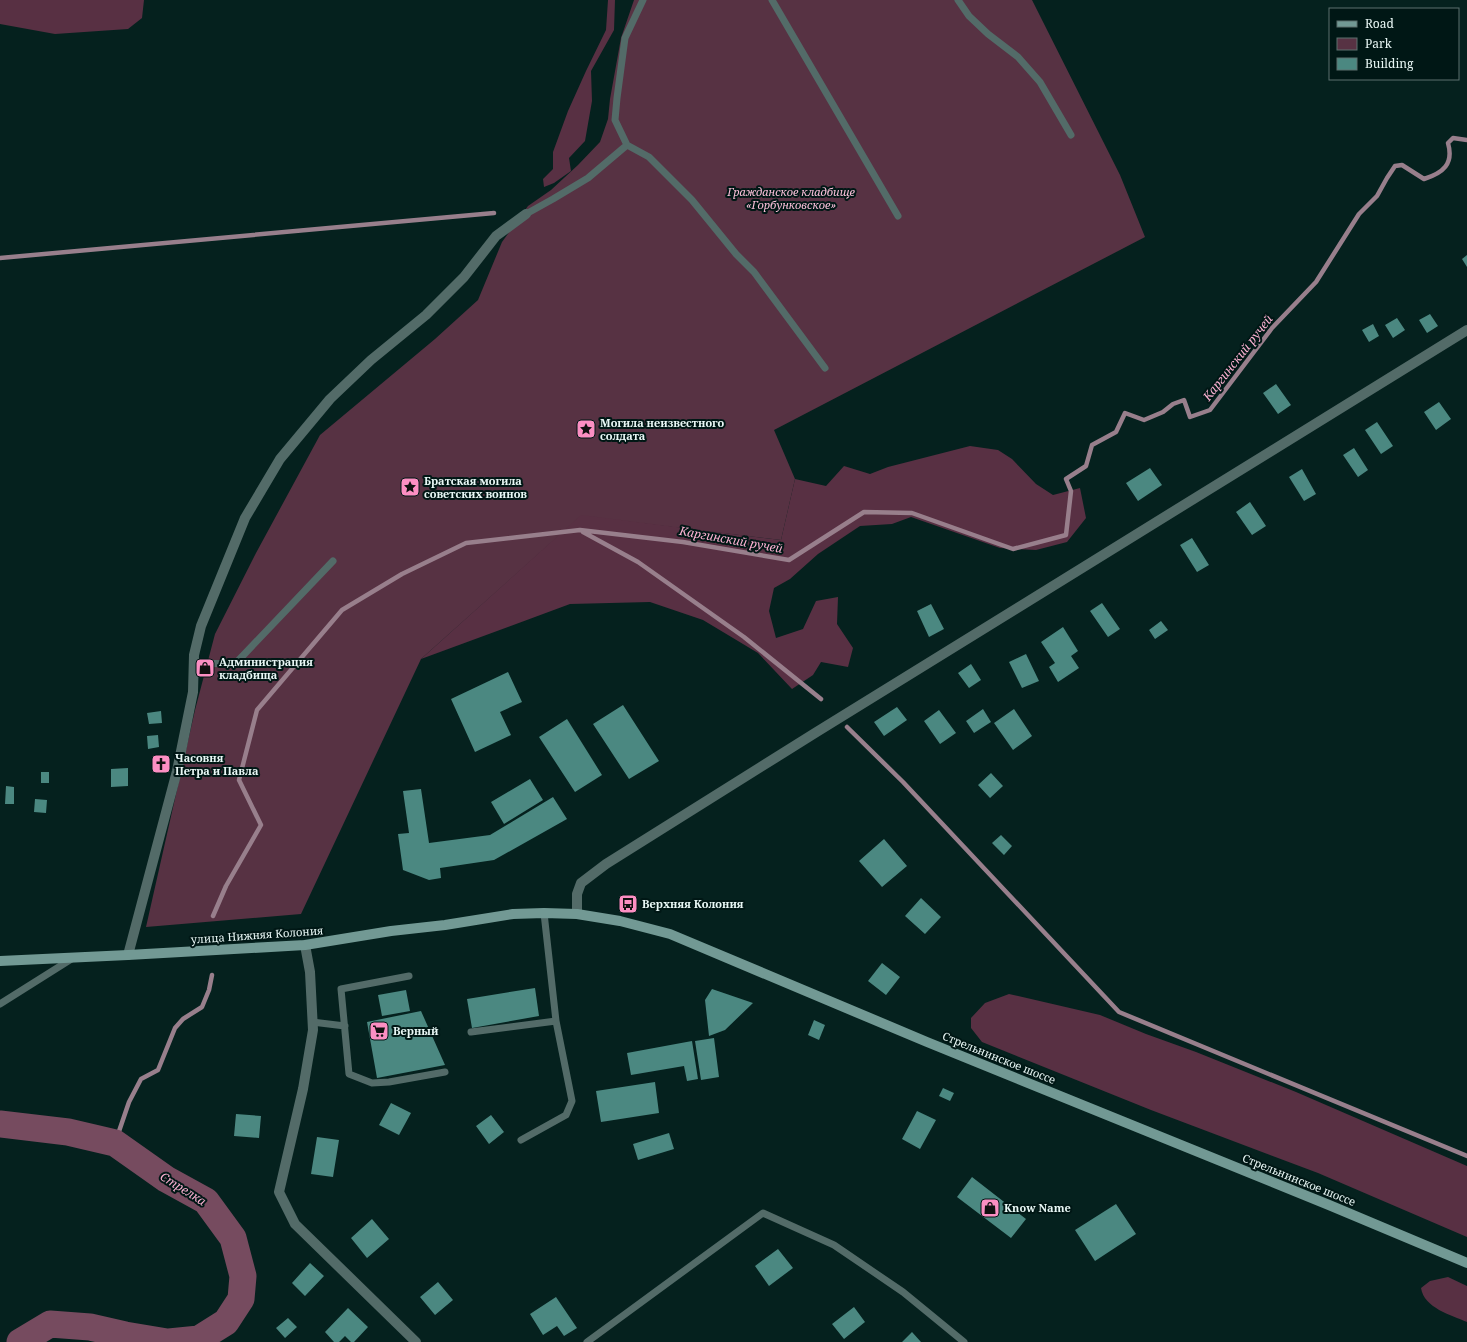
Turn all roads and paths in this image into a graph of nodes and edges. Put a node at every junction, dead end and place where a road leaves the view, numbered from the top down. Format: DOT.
graph roads {
  1 [pos="643,0"];
  2 [pos="772,0"];
  3 [pos="958,0"];
  4 [pos="1070,135"];
  5 [pos="628,145"];
  6 [pos="526,214"];
  7 [pos="898,216"];
  8 [pos="1467,330"];
  9 [pos="825,368"];
  10 [pos="333,561"];
  11 [pos="194,663"];
  12 [pos="544,913"];
  13 [pos="513,914"];
  14 [pos="576,914"];
  15 [pos="305,945"];
  16 [pos="128,955"];
  17 [pos="74,957"];
  18 [pos="0,961"];
  19 [pos="409,976"];
  20 [pos="0,1004"];
  21 [pos="556,1021"];
  22 [pos="312,1022"];
  23 [pos="345,1026"];
  24 [pos="471,1032"];
  25 [pos="445,1072"];
  26 [pos="521,1140"];
  27 [pos="1467,1263"];
  28 [pos="960,1341"];
  29 [pos="416,1342"];
  30 [pos="587,1342"];
  1 -- 5 [label="lane"];
  2 -- 7 [label="lane"];
  3 -- 4 [label="lane"];
  5 -- 6 [label="lane"];
  5 -- 9 [label="lane"];
  6 -- 11 [label="street"];
  8 -- 14 [label="street"];
  10 -- 11 [label="lane"];
  11 -- 16 [label="street"];
  12 -- 13 [label="main road, Стрельнинское шоссе"];
  12 -- 14 [label="main road, Стрельнинское шоссе"];
  12 -- 21 [label="lane"];
  13 -- 15 [label="main road, улица Нижняя Колония"];
  14 -- 27 [label="main road, Стрельнинское шоссе"];
  15 -- 16 [label="main road, улица Нижняя Колония"];
  15 -- 22 [label="street"];
  16 -- 17 [label="main road, улица Нижняя Колония"];
  17 -- 18 [label="main road, улица Нижняя Колония"];
  17 -- 20 [label="lane"];
  19 -- 23 [label="lane"];
  21 -- 24 [label="lane"];
  21 -- 26 [label="lane"];
  22 -- 23 [label="lane"];
  22 -- 29 [label="street"];
  23 -- 25 [label="lane"];
  28 -- 30 [label="lane"];
}
